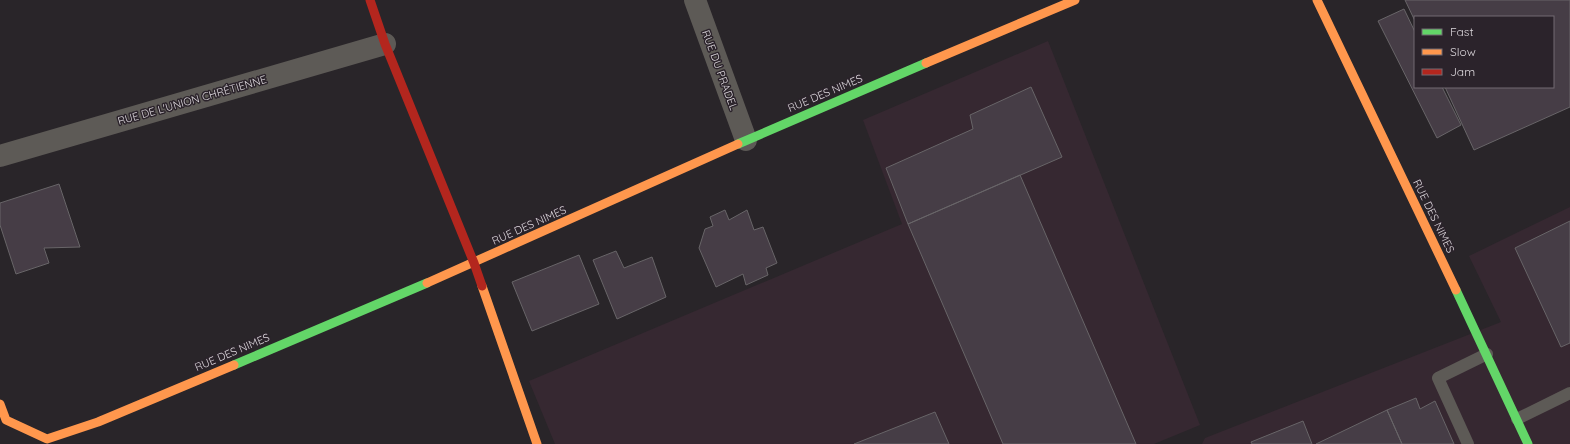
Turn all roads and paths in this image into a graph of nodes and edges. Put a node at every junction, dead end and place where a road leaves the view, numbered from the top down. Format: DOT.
graph roads {
  1 [pos="370,0"];
  2 [pos="695,0"];
  3 [pos="1072,0"];
  4 [pos="1317,0"];
  5 [pos="385,44"];
  6 [pos="746,140"];
  7 [pos="0,156"];
  8 [pos="474,263"];
  9 [pos="1487,354"];
  10 [pos="1570,393"];
  11 [pos="0,404"];
  12 [pos="1516,419"];
  13 [pos="537,444"];
  14 [pos="1468,444"];
  15 [pos="1528,444"];
  1 -- 5 [label="street"];
  2 -- 6 [label="street, RUE DU PRADEL"];
  3 -- 6 [label="street, RUE DES NIMES"];
  4 -- 9 [label="street, RUE DES NIMES"];
  5 -- 7 [label="street, RUE DE L'UNION CHRÉTIENNE"];
  5 -- 8 [label="street"];
  6 -- 8 [label="street, RUE DES NIMES"];
  8 -- 11 [label="street, RUE DES NIMES"];
  8 -- 13 [label="street"];
  9 -- 12 [label="street, RUE DES NIMES"];
  9 -- 14 [label="lane"];
  10 -- 12 [label="lane"];
  12 -- 15 [label="street, RUE DES NIMES"];
}
